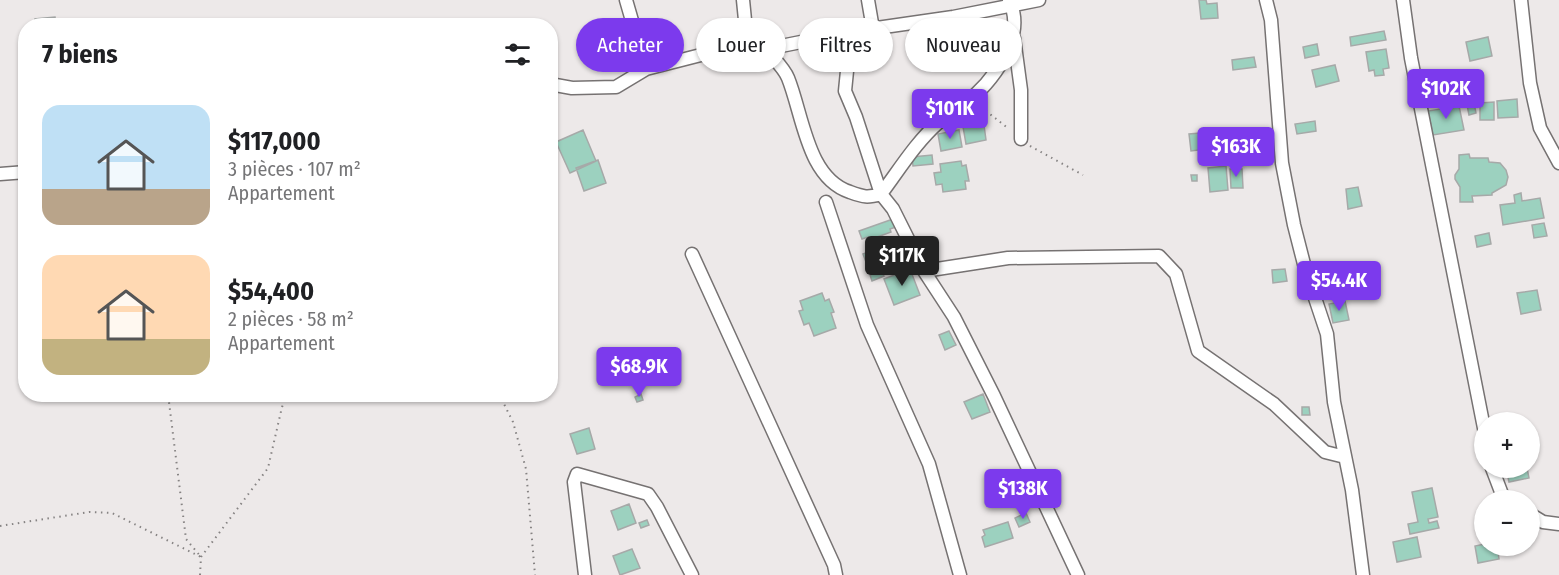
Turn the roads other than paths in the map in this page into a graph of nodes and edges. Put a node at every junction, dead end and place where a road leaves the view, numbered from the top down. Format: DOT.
graph roads {
  1 [pos="626,0"];
  2 [pos="743,0"];
  3 [pos="868,0"];
  4 [pos="1039,0"];
  5 [pos="1266,0"];
  6 [pos="1403,0"];
  7 [pos="1521,0"];
  8 [pos="1010,3"];
  9 [pos="631,18"];
  10 [pos="745,18"];
  11 [pos="871,18"];
  12 [pos="1012,18"];
  13 [pos="893,26"];
  14 [pos="641,72"];
  15 [pos="785,72"];
  16 [pos="847,72"];
  17 [pos="996,72"];
  18 [pos="1019,72"];
  19 [pos="558,85"];
  20 [pos="1021,139"];
  21 [pos="1559,163"];
  22 [pos="18,173"];
  23 [pos="0,174"];
  24 [pos="881,194"];
  25 [pos="826,202"];
  26 [pos="692,254"];
  27 [pos="924,271"];
  28 [pos="1481,412"];
  29 [pos="1345,457"];
  30 [pos="1540,520"];
  31 [pos="1559,524"];
  32 [pos="585,575"];
  33 [pos="692,575"];
  34 [pos="836,575"];
  35 [pos="960,575"];
  36 [pos="1078,575"];
  37 [pos="1363,575"];
  1 -- 9 [label="street"];
  2 -- 10 [label="street"];
  3 -- 11 [label="street"];
  4 -- 8 [label="street"];
  5 -- 29 [label="street"];
  6 -- 28 [label="street"];
  7 -- 21 [label="street"];
  8 -- 12 [label="street"];
  8 -- 13 [label="street"];
  14 -- 19 [label="street"];
  15 -- 24 [label="street"];
  16 -- 24 [label="street"];
  17 -- 24 [label="street"];
  18 -- 20 [label="street"];
  22 -- 23 [label="street"];
  24 -- 27 [label="street"];
  25 -- 35 [label="street"];
  26 -- 34 [label="street"];
  27 -- 29 [label="street"];
  27 -- 36 [label="street"];
  29 -- 37 [label="street"];
  30 -- 31 [label="street"];
  32 -- 33 [label="street"];
}
